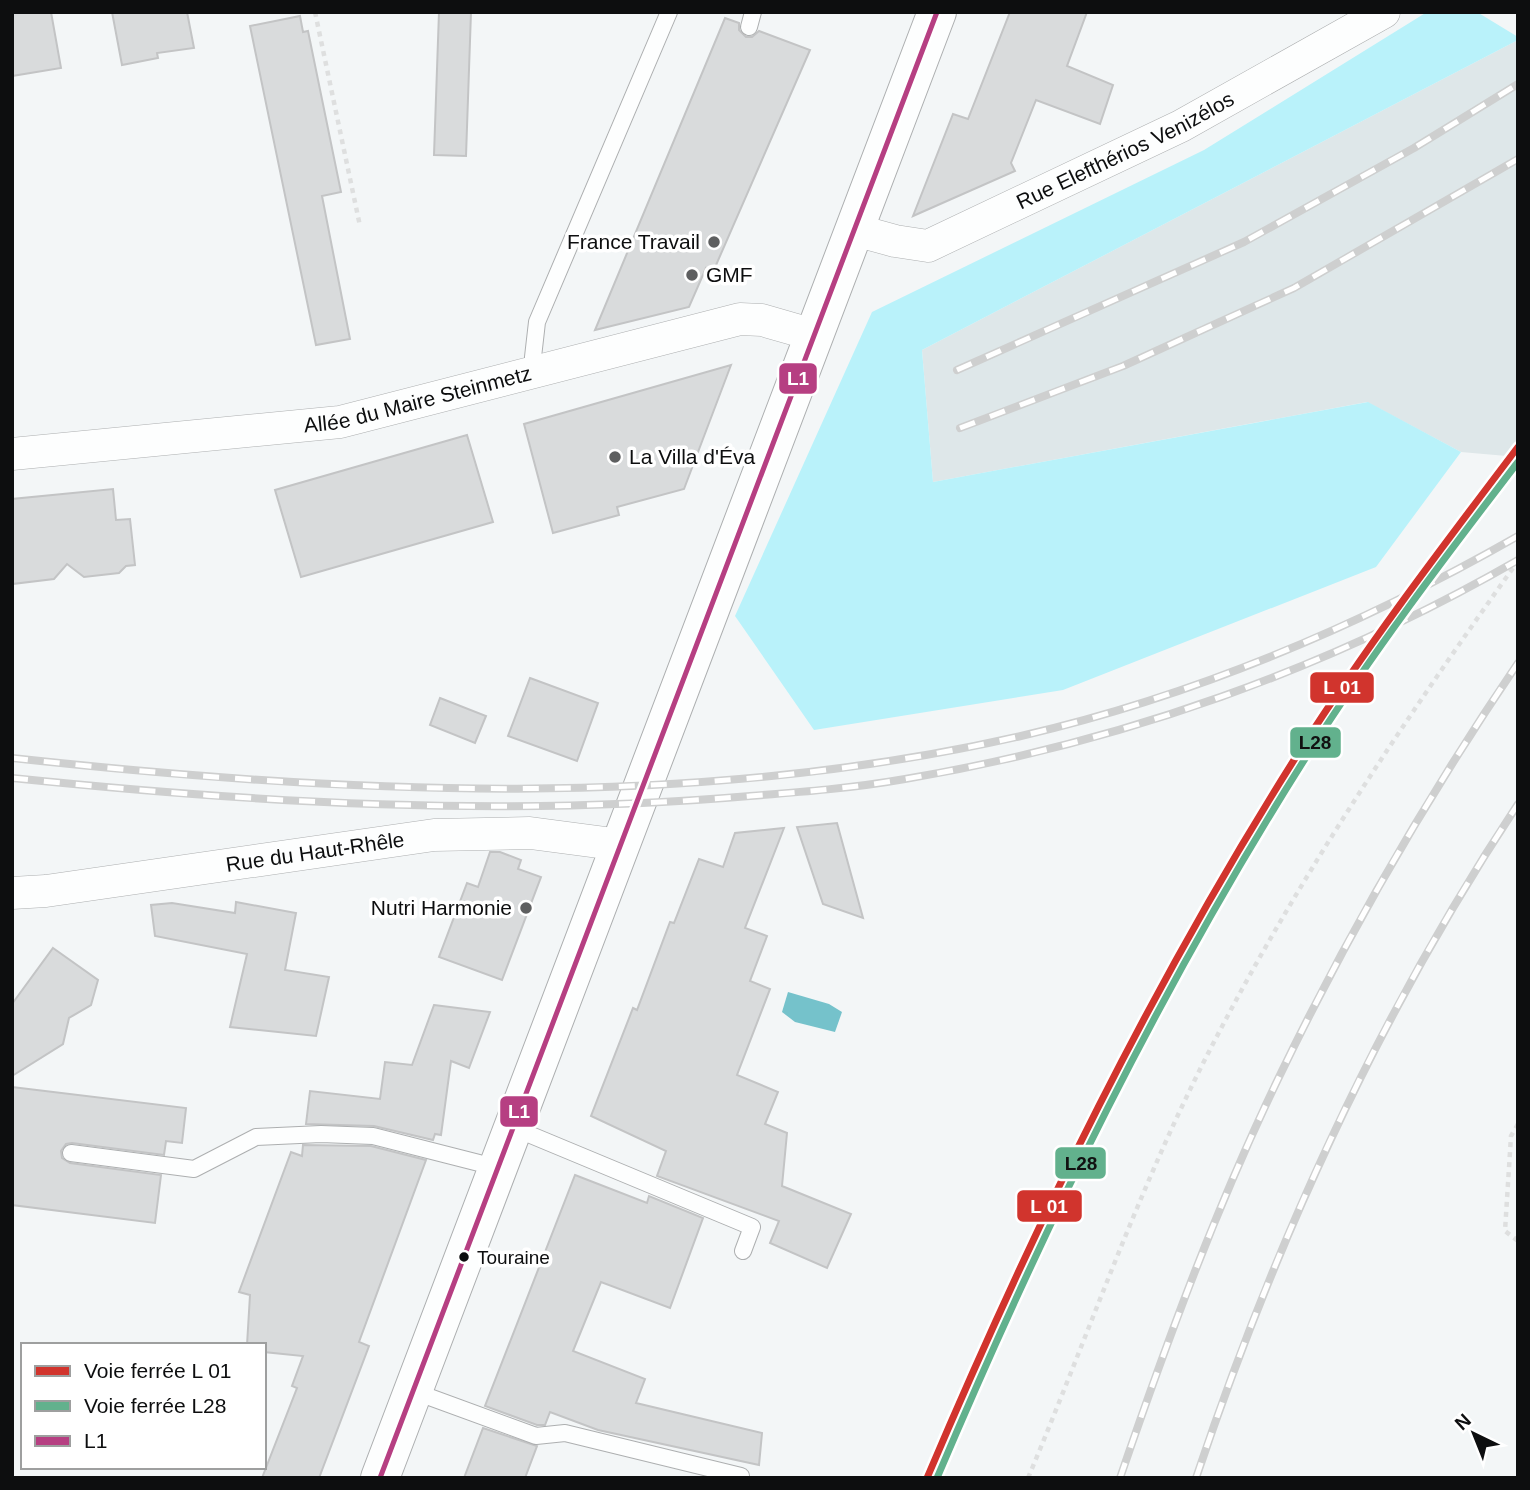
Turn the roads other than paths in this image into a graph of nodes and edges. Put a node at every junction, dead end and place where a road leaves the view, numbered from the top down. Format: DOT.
graph roads {
  1 [pos="669,12"];
  2 [pos="937,12"];
  3 [pos="1384,12"];
  4 [pos="855,230"];
  5 [pos="814,335"];
  6 [pos="535,370"];
  7 [pos="12,454"];
  8 [pos="621,845"];
  9 [pos="12,893"];
  10 [pos="513,1128"];
  11 [pos="71,1153"];
  12 [pos="497,1171"];
  13 [pos="743,1251"];
  14 [pos="413,1391"];
  15 [pos="382,1473"];
  16 [pos="741,1476"];
  1 -- 6 [label="lane"];
  2 -- 4 [label="main road"];
  3 -- 4 [label="street, Rue Elefthérios Venizélos"];
  4 -- 5 [label="main road"];
  5 -- 6 [label="street, Allée du Maire Steinmetz"];
  5 -- 8 [label="main road"];
  6 -- 7 [label="street, Allée du Maire Steinmetz"];
  8 -- 9 [label="street, Rue du Haut-Rhêle"];
  8 -- 10 [label="main road"];
  10 -- 12 [label="main road"];
  10 -- 13 [label="lane"];
  11 -- 12 [label="lane"];
  12 -- 14 [label="main road"];
  14 -- 15 [label="main road"];
  14 -- 16 [label="lane"];
}
